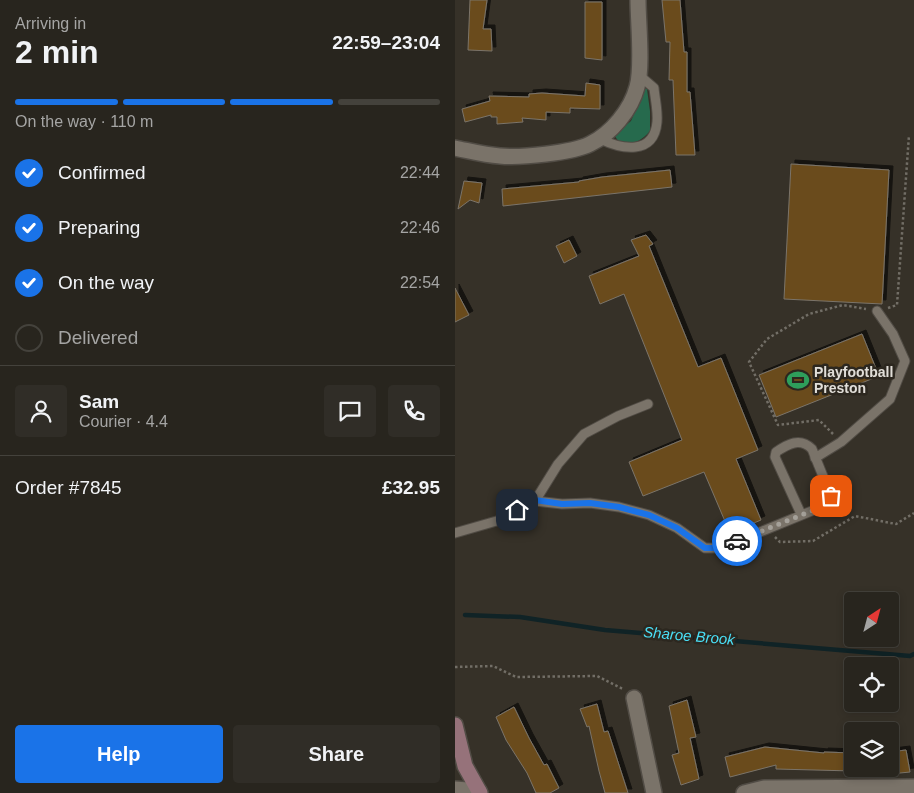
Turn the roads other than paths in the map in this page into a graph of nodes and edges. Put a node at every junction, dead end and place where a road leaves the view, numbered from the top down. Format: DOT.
graph roads {
  1 [pos="638,0"];
  2 [pos="640,76"];
  3 [pos="599,139"];
  4 [pos="455,148"];
  5 [pos="877,311"];
  6 [pos="648,404"];
  7 [pos="815,458"];
  8 [pos="535,500"];
  9 [pos="801,514"];
  10 [pos="455,533"];
  11 [pos="634,698"];
  12 [pos="455,726"];
  13 [pos="914,787"];
  14 [pos="455,789"];
  15 [pos="765,791"];
  16 [pos="479,792"];
  17 [pos="654,793"];
  18 [pos="744,793"];
  1 -- 2 [label="street"];
  2 -- 3 [label="street"];
  2 -- 3 [label="lane"];
  3 -- 4 [label="street"];
  5 -- 7 [label="lane"];
  6 -- 8 [label="lane"];
  7 -- 9 [label="lane"];
  7 -- 9 [label="lane"];
  8 -- 9 [label="lane"];
  8 -- 10 [label="lane"];
  11 -- 17 [label="street"];
  12 -- 16 [label="main road"];
  13 -- 15 [label="street"];
  14 -- 16 [label="street"];
  15 -- 18 [label="street"];
}
